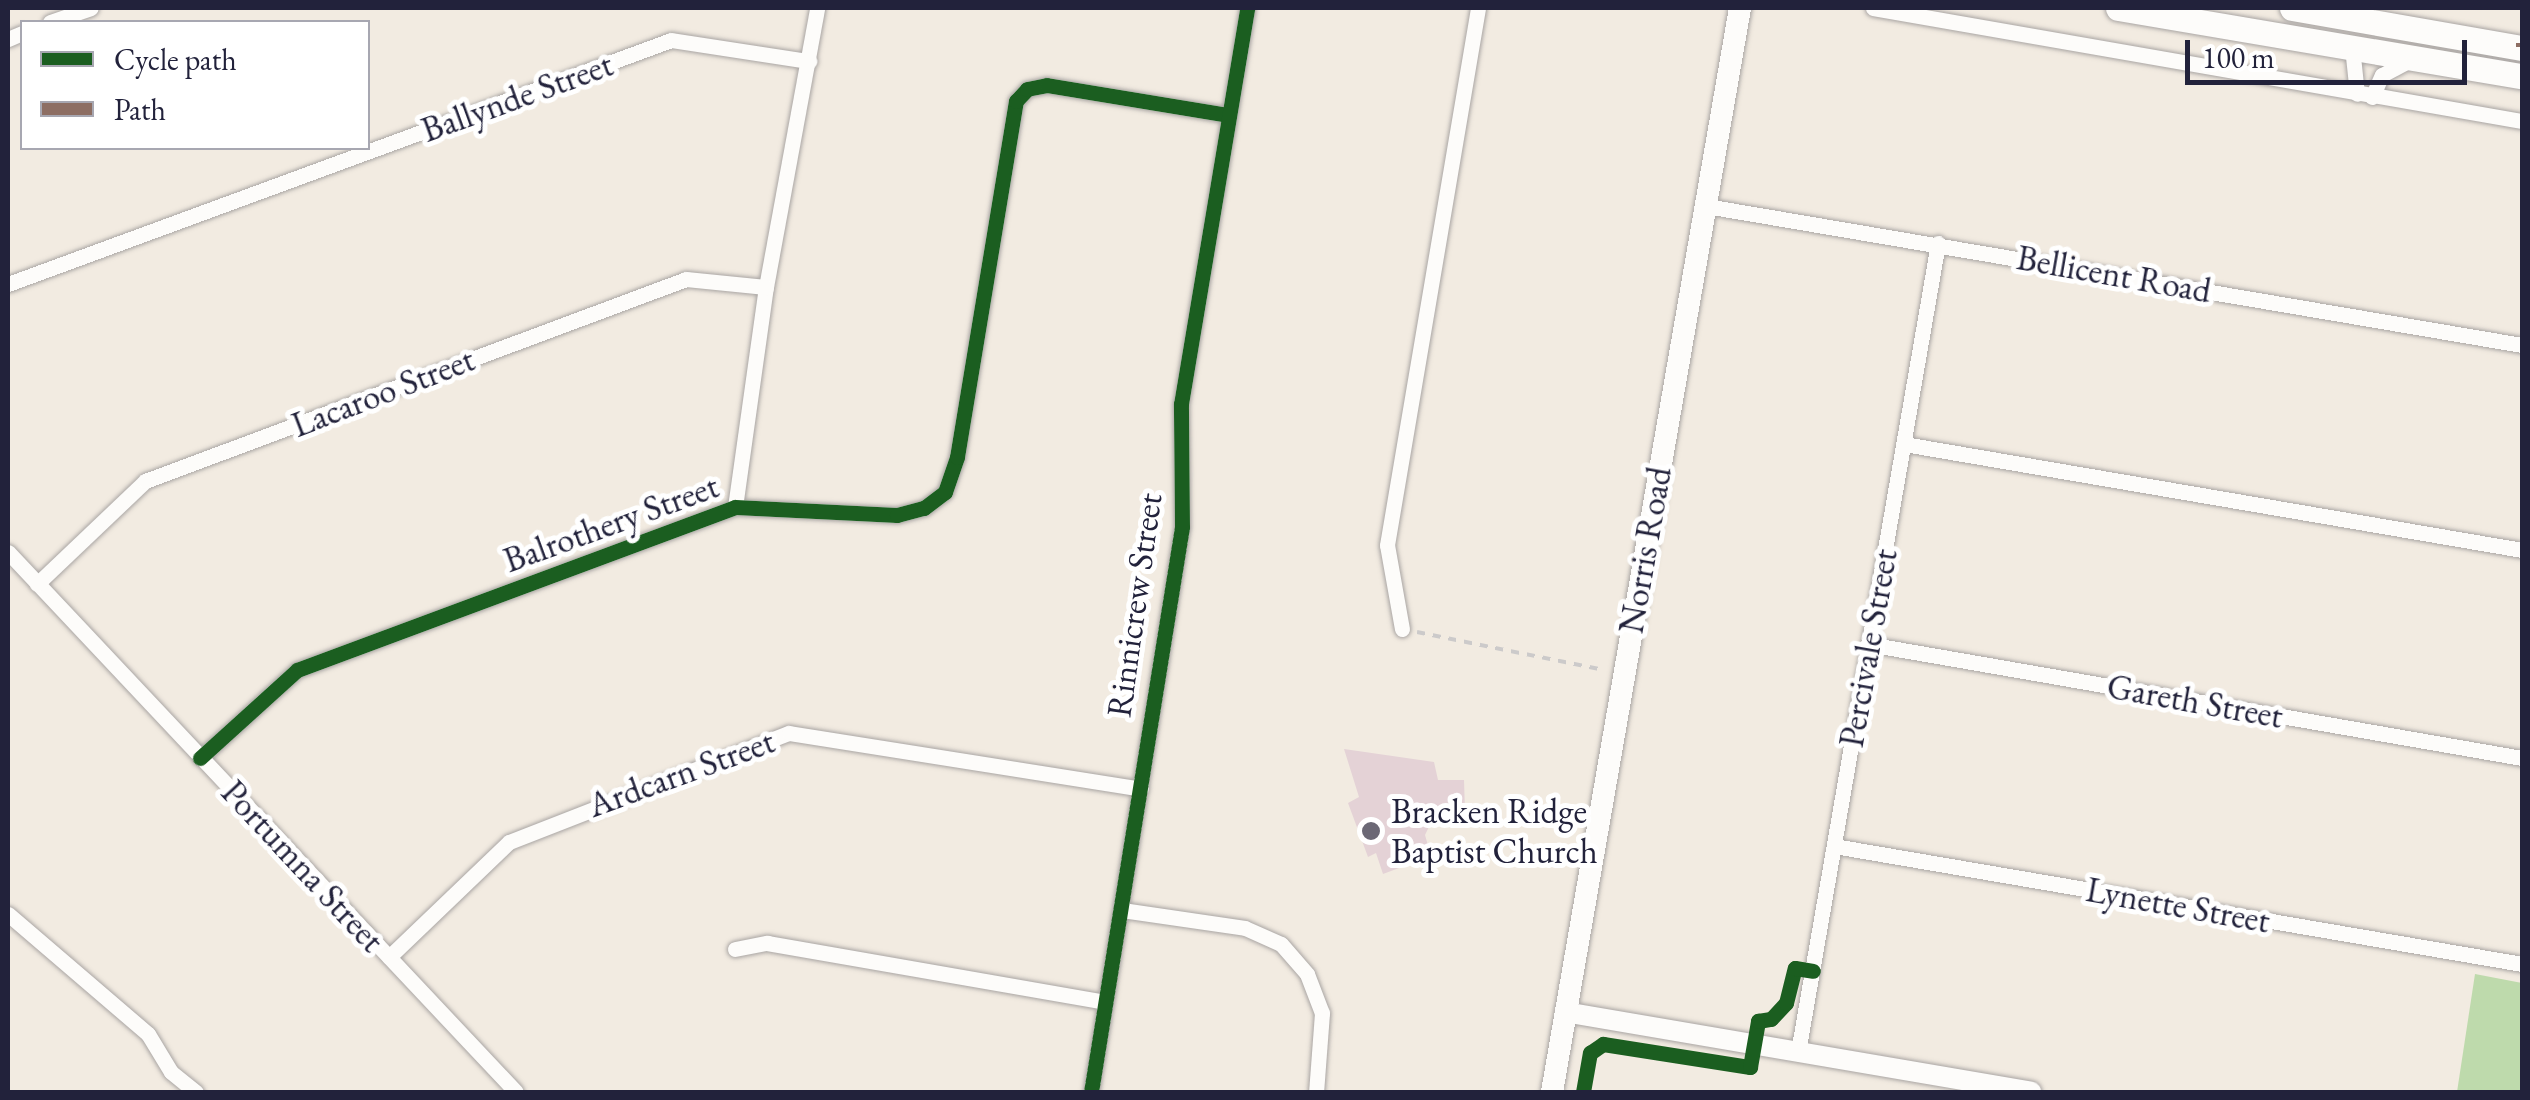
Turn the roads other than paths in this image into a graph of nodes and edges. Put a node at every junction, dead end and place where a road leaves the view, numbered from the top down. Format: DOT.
graph roads {
  1 [pos="90,8"];
  2 [pos="817,8"];
  3 [pos="1247,8"];
  4 [pos="1478,8"];
  5 [pos="1740,8"];
  6 [pos="1874,8"];
  7 [pos="2118,8"];
  8 [pos="2298,8"];
  9 [pos="56,20"];
  10 [pos="2522,46"];
  11 [pos="2352,48"];
  12 [pos="2414,58"];
  13 [pos="809,62"];
  14 [pos="2522,76"];
  15 [pos="2364,96"];
  16 [pos="1228,115"];
  17 [pos="2522,120"];
  18 [pos="1706,206"];
  19 [pos="1938,243"];
  20 [pos="8,284"];
  21 [pos="766,287"];
  22 [pos="2522,345"];
  23 [pos="1904,444"];
  24 [pos="735,506"];
  25 [pos="2522,550"];
  26 [pos="8,552"];
  27 [pos="38,584"];
  28 [pos="1402,629"];
  29 [pos="1868,644"];
  30 [pos="200,758"];
  31 [pos="2522,758"];
  32 [pos="1141,789"];
  33 [pos="1834,846"];
  34 [pos="1122,910"];
  35 [pos="8,914"];
  36 [pos="734,948"];
  37 [pos="388,957"];
  38 [pos="2522,964"];
  39 [pos="1106,1002"];
  40 [pos="1566,1012"];
  41 [pos="1798,1052"];
  42 [pos="196,1092"];
  43 [pos="516,1092"];
  44 [pos="1091,1092"];
  45 [pos="1316,1092"];
  46 [pos="1552,1092"];
  47 [pos="2031,1092"];
  1 -- 9 [label="street"];
  2 -- 13 [label="street"];
  3 -- 16 [label="street, Rinnicrew Street"];
  4 -- 28 [label="street"];
  5 -- 18 [label="main road, Norris Road"];
  6 -- 15 [label="street"];
  7 -- 11 [label="main road"];
  8 -- 10 [label="main road"];
  11 -- 12 [label="main road"];
  11 -- 15 [label="street"];
  12 -- 14 [label="main road"];
  12 -- 15 [label="street"];
  13 -- 20 [label="street, Ballynde Street"];
  13 -- 21 [label="street"];
  15 -- 17 [label="street"];
  16 -- 24 [label="street, Balrothery Street"];
  16 -- 32 [label="street, Rinnicrew Street"];
  18 -- 19 [label="street, Bellicent Road"];
  18 -- 40 [label="main road, Norris Road"];
  19 -- 22 [label="street, Bellicent Road"];
  19 -- 23 [label="street, Percivale Street"];
  21 -- 24 [label="street"];
  21 -- 27 [label="street, Lacaroo Street"];
  23 -- 25 [label="street"];
  23 -- 29 [label="street, Percivale Street"];
  24 -- 30 [label="street, Balrothery Street"];
  26 -- 27 [label="street, Portumna Street"];
  27 -- 30 [label="street, Portumna Street"];
  29 -- 31 [label="street, Gareth Street"];
  29 -- 33 [label="street, Percivale Street"];
  30 -- 37 [label="street, Portumna Street"];
  32 -- 34 [label="street, Rinnicrew Street"];
  32 -- 37 [label="street, Ardcarn Street"];
  33 -- 38 [label="street, Lynette Street"];
  33 -- 41 [label="street, Percivale Street"];
  34 -- 39 [label="street, Rinnicrew Street"];
  34 -- 45 [label="street"];
  35 -- 42 [label="street"];
  36 -- 39 [label="street"];
  37 -- 43 [label="street, Portumna Street"];
  39 -- 44 [label="street, Rinnicrew Street"];
  40 -- 41 [label="street"];
  40 -- 46 [label="main road, Norris Road"];
  41 -- 47 [label="street"];
}
